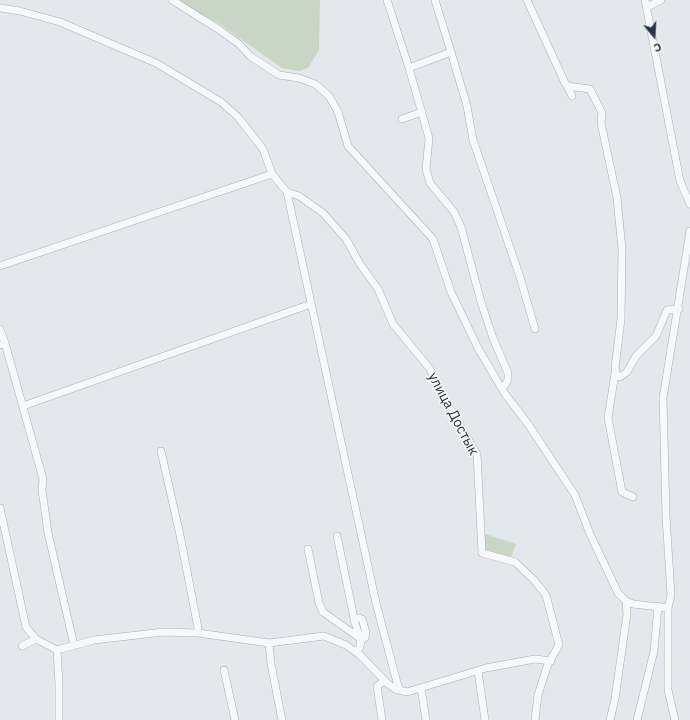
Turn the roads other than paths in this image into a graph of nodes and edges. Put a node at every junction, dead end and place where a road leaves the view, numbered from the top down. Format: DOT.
graph roads {
  1 [pos="172,0"];
  2 [pos="387,0"];
  3 [pos="435,0"];
  4 [pos="527,0"];
  5 [pos="661,0"];
  6 [pos="646,4"];
  7 [pos="0,8"];
  8 [pos="451,52"];
  9 [pos="410,68"];
  10 [pos="567,86"];
  11 [pos="572,96"];
  12 [pos="422,112"];
  13 [pos="402,119"];
  14 [pos="272,174"];
  15 [pos="286,192"];
  16 [pos="690,204"];
  17 [pos="690,231"];
  18 [pos="0,266"];
  19 [pos="311,304"];
  20 [pos="679,309"];
  21 [pos="535,329"];
  22 [pos="0,330"];
  23 [pos="2,344"];
  24 [pos="615,373"];
  25 [pos="622,376"];
  26 [pos="614,385"];
  27 [pos="503,388"];
  28 [pos="23,406"];
  29 [pos="161,451"];
  30 [pos="633,497"];
  31 [pos="0,508"];
  32 [pos="337,536"];
  33 [pos="308,549"];
  34 [pos="629,602"];
  35 [pos="658,606"];
  36 [pos="668,608"];
  37 [pos="198,633"];
  38 [pos="36,639"];
  39 [pos="361,639"];
  40 [pos="269,643"];
  41 [pos="74,645"];
  42 [pos="22,646"];
  43 [pos="57,650"];
  44 [pos="356,652"];
  45 [pos="550,661"];
  46 [pos="224,670"];
  47 [pos="478,671"];
  48 [pos="385,681"];
  49 [pos="421,688"];
  50 [pos="399,690"];
  51 [pos="59,720"];
  52 [pos="235,720"];
  53 [pos="282,720"];
  54 [pos="382,720"];
  55 [pos="426,720"];
  56 [pos="485,720"];
  57 [pos="535,720"];
  58 [pos="610,720"];
  59 [pos="637,720"];
  60 [pos="675,720"];
  1 -- 27 [label="street"];
  2 -- 9 [label="street"];
  3 -- 8 [label="street"];
  4 -- 10 [label="street"];
  5 -- 6 [label="street"];
  6 -- 16 [label="street"];
  7 -- 14 [label="street"];
  8 -- 9 [label="street"];
  8 -- 21 [label="street"];
  9 -- 12 [label="street"];
  10 -- 11 [label="street"];
  10 -- 24 [label="street"];
  12 -- 13 [label="street"];
  12 -- 27 [label="street"];
  14 -- 15 [label="street"];
  14 -- 18 [label="street"];
  15 -- 19 [label="street"];
  15 -- 45 [label="street, улица Достык"];
  17 -- 20 [label="street"];
  19 -- 28 [label="street"];
  19 -- 50 [label="street"];
  20 -- 25 [label="street"];
  20 -- 36 [label="street"];
  22 -- 23 [label="street"];
  23 -- 28 [label="street"];
  24 -- 25 [label="street"];
  24 -- 26 [label="street"];
  25 -- 26 [label="street"];
  26 -- 30 [label="street"];
  27 -- 34 [label="street"];
  28 -- 41 [label="street"];
  29 -- 37 [label="street"];
  31 -- 38 [label="street"];
  32 -- 39 [label="street"];
  33 -- 39 [label="street"];
  34 -- 35 [label="street"];
  34 -- 58 [label="street"];
  35 -- 36 [label="street"];
  35 -- 59 [label="street"];
  36 -- 60 [label="street"];
  37 -- 40 [label="street"];
  37 -- 41 [label="street"];
  38 -- 42 [label="street"];
  38 -- 43 [label="street"];
  39 -- 44 [label="street"];
  40 -- 44 [label="street"];
  40 -- 53 [label="street"];
  41 -- 43 [label="street"];
  43 -- 51 [label="street"];
  44 -- 48 [label="street"];
  45 -- 47 [label="street"];
  45 -- 57 [label="street, улица Достык"];
  46 -- 52 [label="street"];
  47 -- 49 [label="street"];
  47 -- 56 [label="street"];
  48 -- 50 [label="street"];
  48 -- 54 [label="street"];
  49 -- 50 [label="street"];
  49 -- 55 [label="street"];
}
